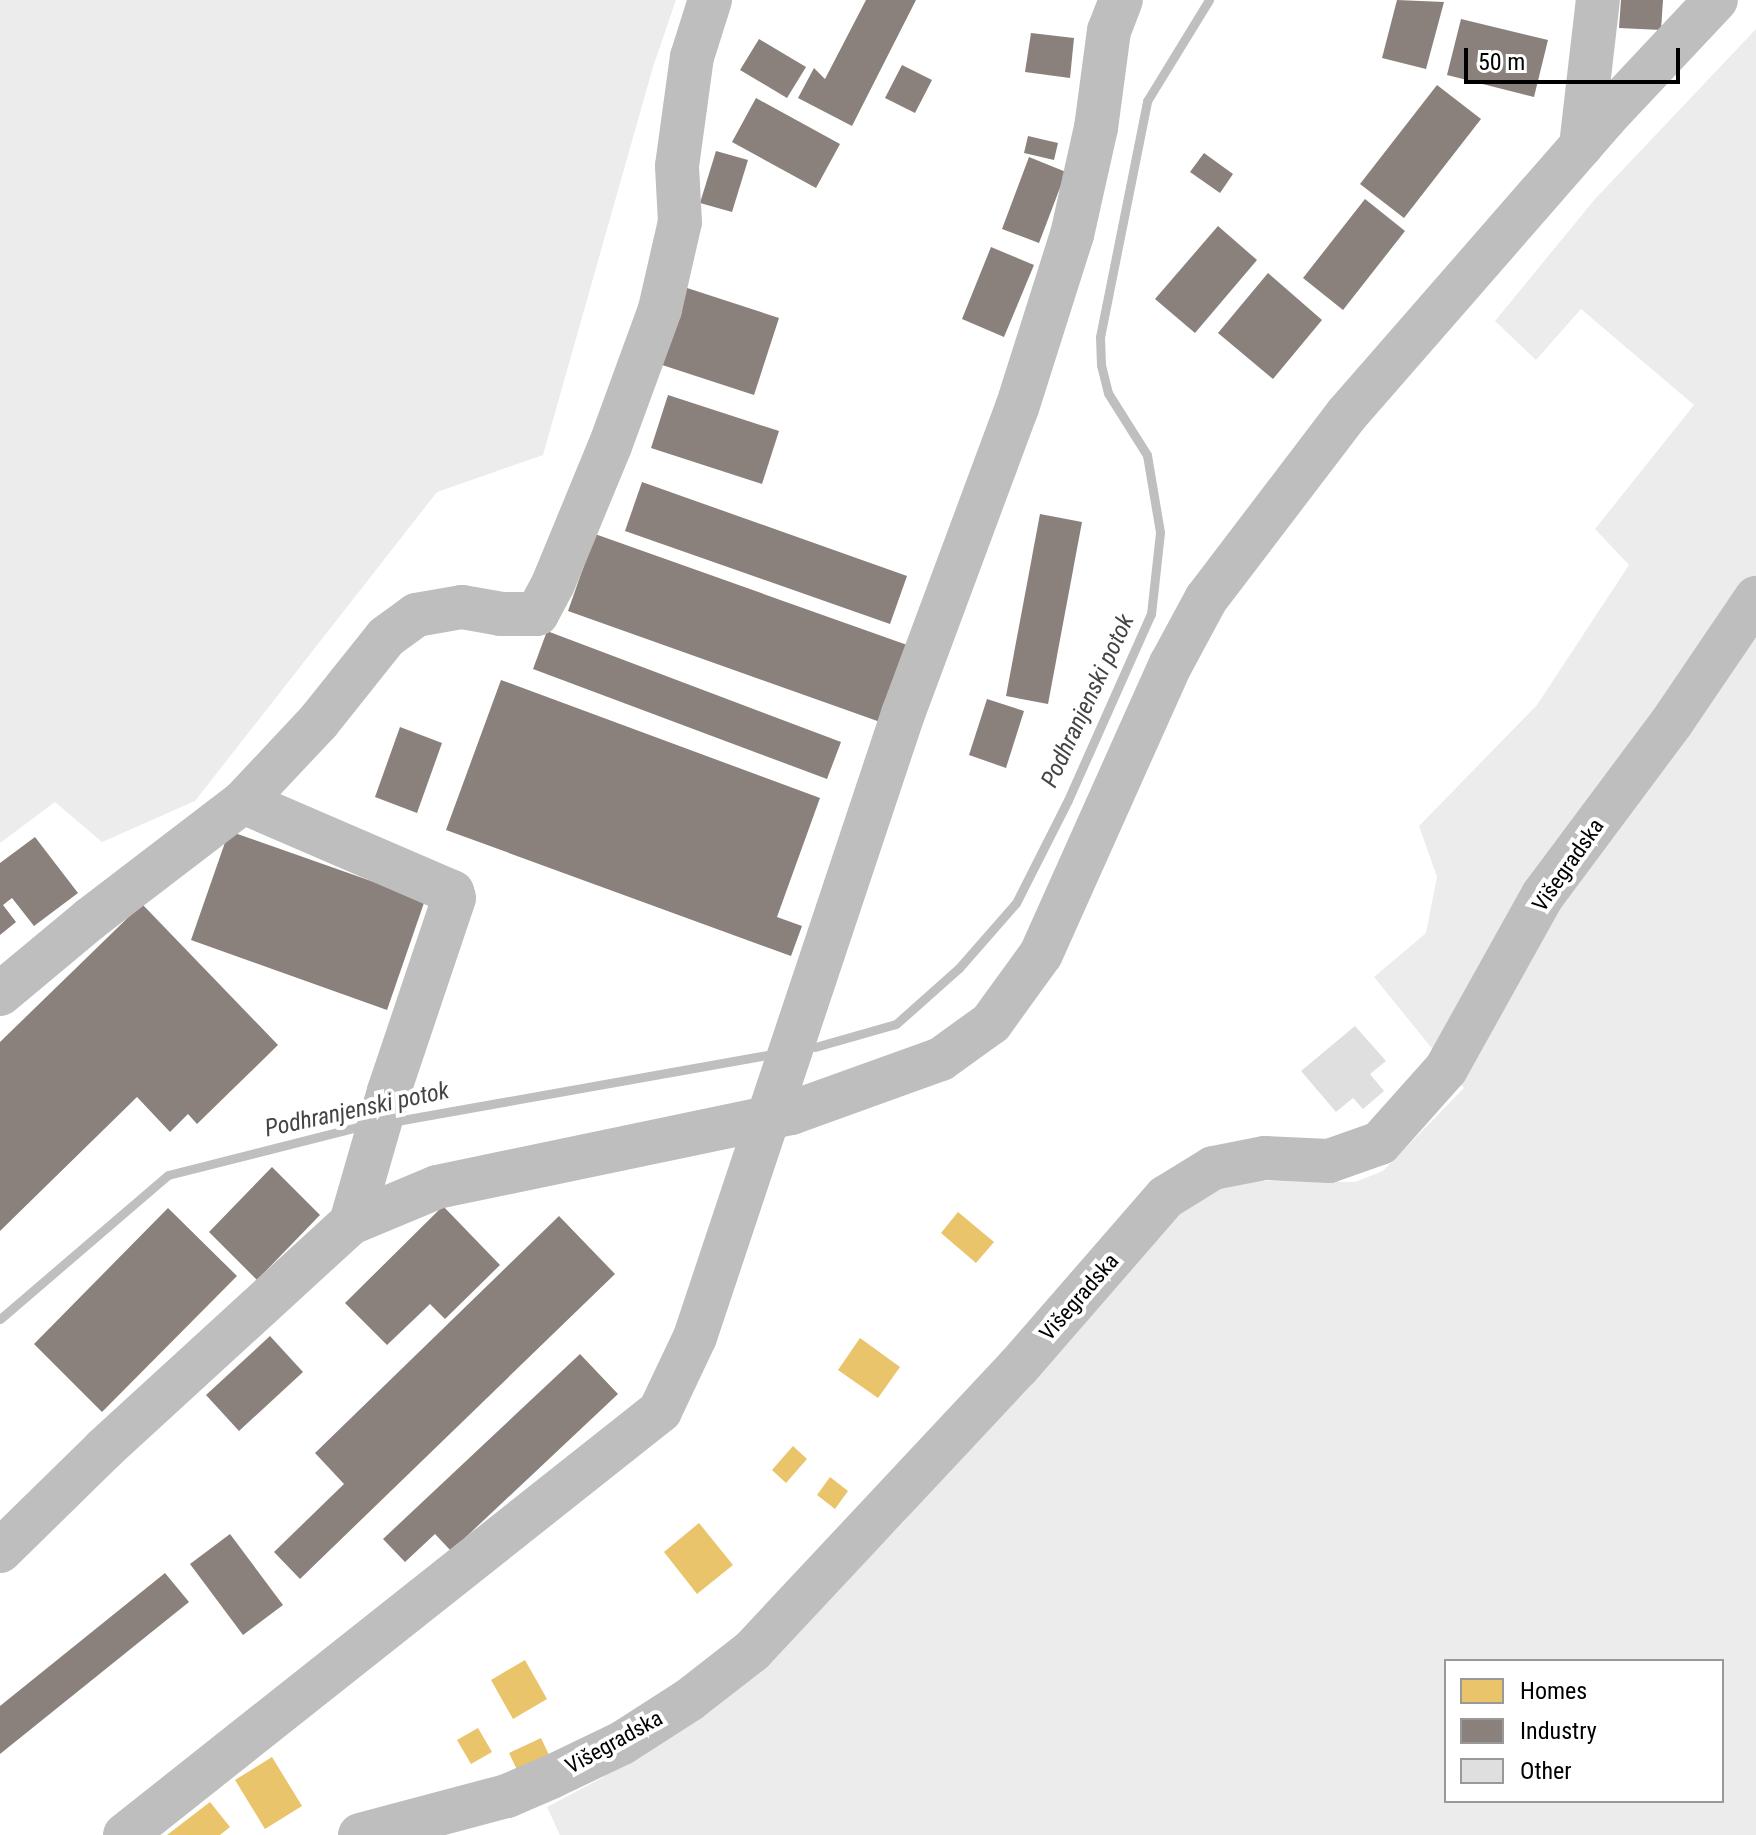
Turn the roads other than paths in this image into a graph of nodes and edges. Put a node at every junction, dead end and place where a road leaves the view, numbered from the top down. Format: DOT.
graph roads {
  1 [pos="710,0"];
  2 [pos="1121,0"];
  3 [pos="1598,0"];
  4 [pos="1716,0"];
  5 [pos="1581,146"];
  6 [pos="1756,598"];
  7 [pos="1756,637"];
  8 [pos="1699,683"];
  9 [pos="243,802"];
  10 [pos="0,994"];
  11 [pos="768,1115"];
  12 [pos="351,1223"];
  13 [pos="0,1551"];
  14 [pos="125,1835"];
  15 [pos="360,1835"];
  1 -- 9 [label="street"];
  2 -- 11 [label="street"];
  3 -- 5 [label="street"];
  4 -- 5 [label="street"];
  5 -- 11 [label="street"];
  6 -- 8 [label="street"];
  7 -- 8 [label="street"];
  8 -- 15 [label="street, Višegradska"];
  9 -- 10 [label="street"];
  9 -- 12 [label="street"];
  11 -- 12 [label="street"];
  11 -- 14 [label="street"];
  12 -- 13 [label="street"];
}
